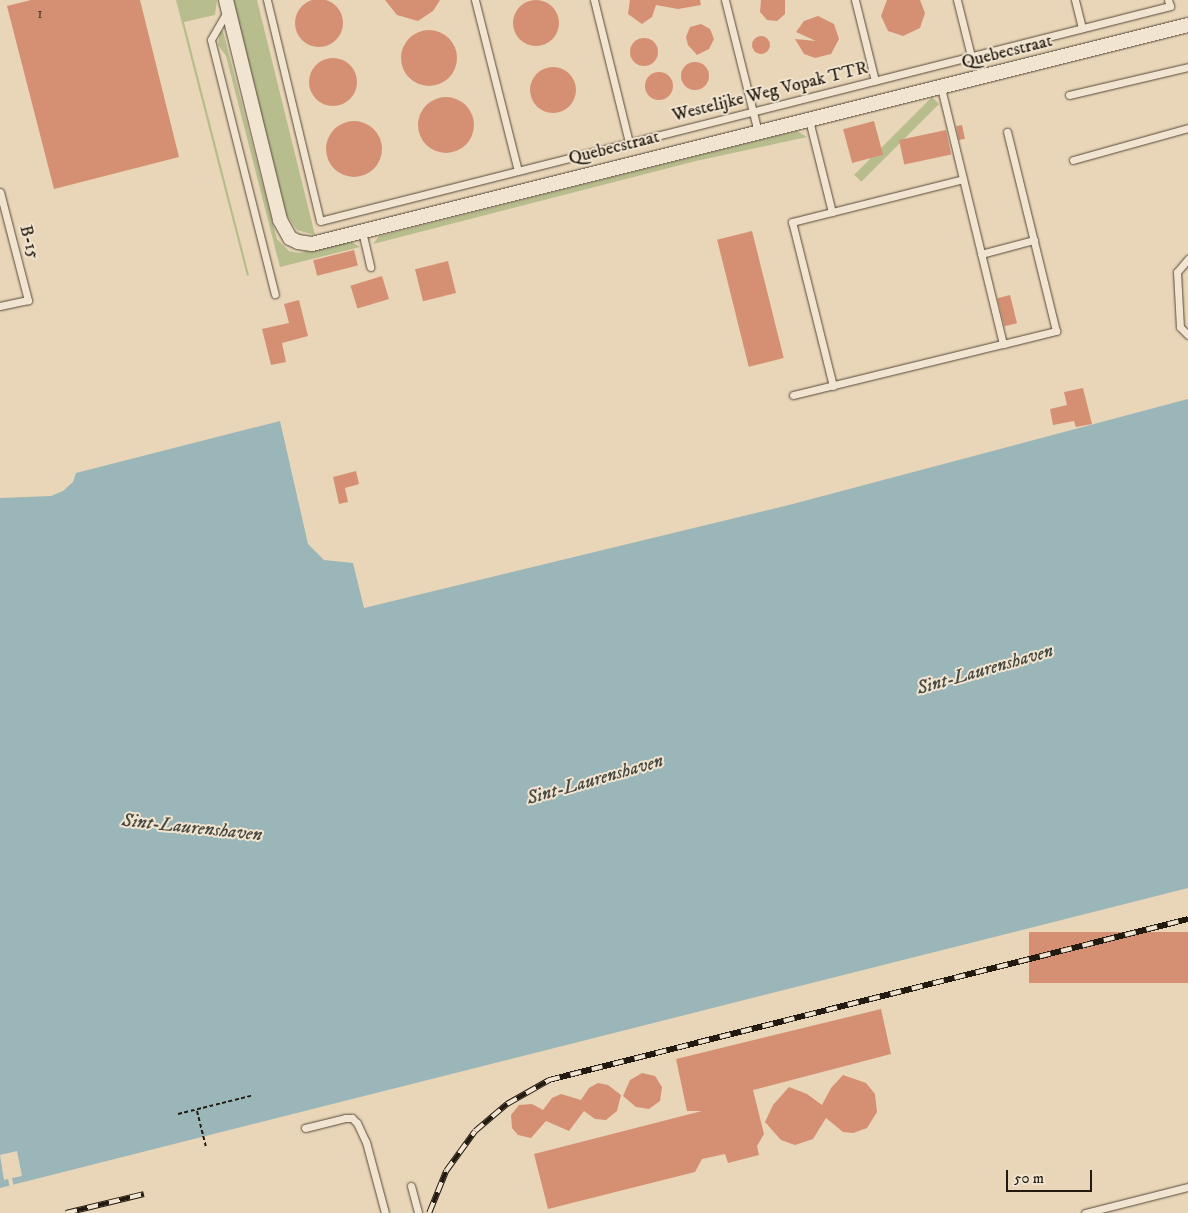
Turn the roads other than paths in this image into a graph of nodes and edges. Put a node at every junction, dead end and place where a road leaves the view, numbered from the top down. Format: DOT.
graph roads {
  1 [pos="267,0"];
  2 [pos="475,0"];
  3 [pos="594,0"];
  4 [pos="725,0"];
  5 [pos="855,0"];
  6 [pos="957,0"];
  7 [pos="1075,0"];
  8 [pos="1169,3"];
  9 [pos="227,5"];
  10 [pos="1188,25"];
  11 [pos="1082,28"];
  12 [pos="971,56"];
  13 [pos="1188,67"];
  14 [pos="875,81"];
  15 [pos="941,88"];
  16 [pos="1069,95"];
  17 [pos="753,112"];
  18 [pos="808,120"];
  19 [pos="1188,128"];
  20 [pos="758,132"];
  21 [pos="1008,132"];
  22 [pos="629,143"];
  23 [pos="1073,160"];
  24 [pos="518,171"];
  25 [pos="963,179"];
  26 [pos="0,192"];
  27 [pos="832,212"];
  28 [pos="362,231"];
  29 [pos="1034,240"];
  30 [pos="981,254"];
  31 [pos="1188,259"];
  32 [pos="370,267"];
  33 [pos="275,294"];
  34 [pos="0,306"];
  35 [pos="1188,335"];
  36 [pos="1003,344"];
  37 [pos="833,386"];
  38 [pos="793,395"];
  39 [pos="305,1128"];
  40 [pos="411,1186"];
  41 [pos="1188,1187"];
  42 [pos="385,1213"];
  43 [pos="418,1213"];
  44 [pos="1085,1213"];
  1 -- 24 [label="lane, Westelijke Weg Vopak TTR"];
  2 -- 24 [label="lane"];
  3 -- 22 [label="lane"];
  4 -- 17 [label="lane"];
  5 -- 14 [label="lane"];
  6 -- 12 [label="lane"];
  7 -- 11 [label="lane"];
  8 -- 11 [label="lane, Westelijke Weg Vopak TTR"];
  9 -- 28 [label="street, Quebecstraat"];
  9 -- 33 [label="lane"];
  10 -- 15 [label="street, Quebecstraat"];
  11 -- 12 [label="lane, Westelijke Weg Vopak TTR"];
  12 -- 14 [label="lane, Westelijke Weg Vopak TTR"];
  13 -- 16 [label="lane"];
  14 -- 17 [label="lane, Westelijke Weg Vopak TTR"];
  15 -- 18 [label="street, Quebecstraat"];
  15 -- 25 [label="lane"];
  17 -- 20 [label="lane"];
  17 -- 22 [label="lane, Westelijke Weg Vopak TTR"];
  18 -- 20 [label="street, Quebecstraat"];
  18 -- 27 [label="lane"];
  19 -- 23 [label="lane"];
  20 -- 28 [label="street, Quebecstraat"];
  21 -- 29 [label="lane"];
  22 -- 24 [label="lane, Westelijke Weg Vopak TTR"];
  25 -- 27 [label="lane"];
  25 -- 30 [label="lane"];
  26 -- 34 [label="lane, B-15"];
  27 -- 37 [label="lane"];
  28 -- 32 [label="lane"];
  29 -- 30 [label="lane"];
  29 -- 36 [label="lane"];
  30 -- 36 [label="lane"];
  31 -- 35 [label="lane"];
  36 -- 37 [label="lane"];
  37 -- 38 [label="lane"];
  39 -- 42 [label="lane"];
  40 -- 43 [label="lane"];
  41 -- 44 [label="lane"];
}
